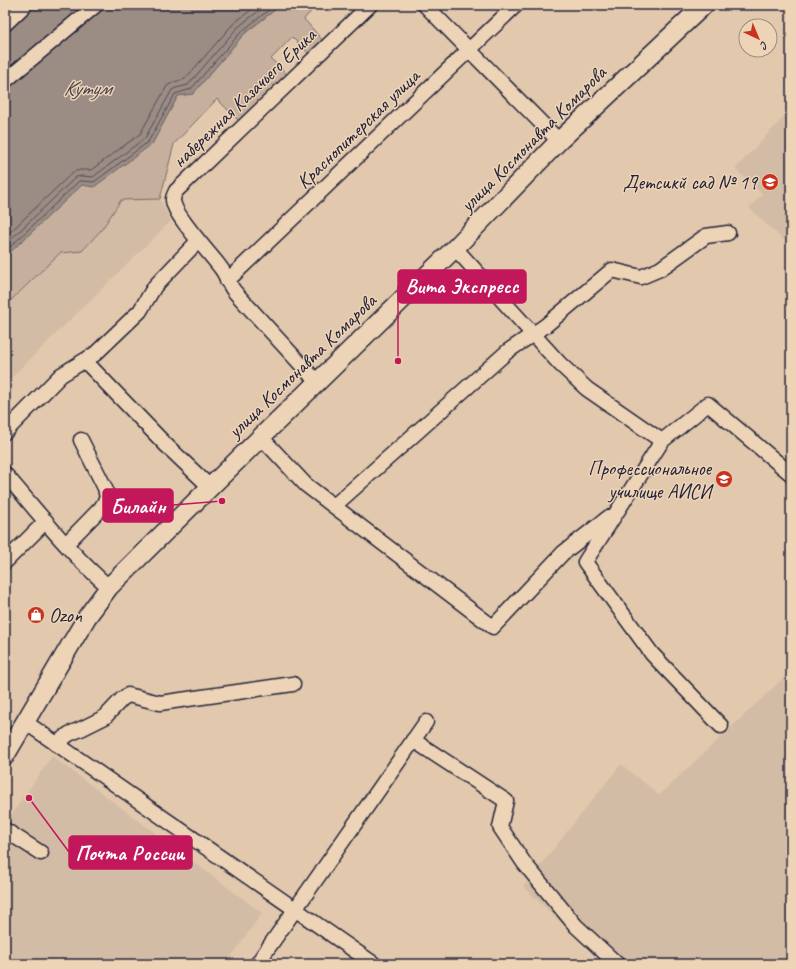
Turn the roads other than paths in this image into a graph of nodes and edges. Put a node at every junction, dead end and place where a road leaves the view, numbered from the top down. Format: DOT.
graph roads {
  1 [pos="25,5"];
  2 [pos="96,5"];
  3 [pos="370,5"];
  4 [pos="425,5"];
  5 [pos="516,5"];
  6 [pos="704,5"];
  7 [pos="5,24"];
  8 [pos="470,50"];
  9 [pos="5,81"];
  10 [pos="559,141"];
  11 [pos="728,233"];
  12 [pos="198,241"];
  13 [pos="455,248"];
  14 [pos="228,281"];
  15 [pos="533,334"];
  16 [pos="85,361"];
  17 [pos="317,382"];
  18 [pos="5,432"];
  19 [pos="261,436"];
  20 [pos="81,440"];
  21 [pos="662,441"];
  22 [pos="5,474"];
  23 [pos="791,474"];
  24 [pos="210,487"];
  25 [pos="334,506"];
  26 [pos="617,512"];
  27 [pos="46,521"];
  28 [pos="66,544"];
  29 [pos="5,562"];
  30 [pos="109,587"];
  31 [pos="293,684"];
  32 [pos="25,722"];
  33 [pos="426,722"];
  34 [pos="721,726"];
  35 [pos="413,740"];
  36 [pos="56,744"];
  37 [pos="5,756"];
  38 [pos="5,830"];
  39 [pos="41,853"];
  40 [pos="296,910"];
  41 [pos="257,964"];
  42 [pos="374,964"];
  43 [pos="617,964"];
  1 -- 7 [label="street"];
  2 -- 9 [label="street"];
  3 -- 12 [label="street, набережная Казачьего Ерика"];
  4 -- 8 [label="street"];
  5 -- 8 [label="street, Краснопитерская улица"];
  6 -- 10 [label="main road, улица Космонавта Комарова"];
  8 -- 10 [label="street"];
  8 -- 14 [label="street, Краснопитерская улица"];
  10 -- 13 [label="main road, улица Космонавта Комарова"];
  11 -- 15 [label="street"];
  12 -- 14 [label="street"];
  12 -- 16 [label="street"];
  13 -- 15 [label="street"];
  13 -- 17 [label="main road, улица Космонавта Комарова"];
  14 -- 17 [label="street"];
  15 -- 21 [label="street"];
  15 -- 25 [label="street"];
  16 -- 18 [label="street"];
  16 -- 24 [label="street"];
  17 -- 19 [label="main road, улица Космонавта Комарова"];
  19 -- 24 [label="main road, улица Космонавта Комарова"];
  19 -- 25 [label="street"];
  20 -- 28 [label="street"];
  21 -- 23 [label="street"];
  21 -- 26 [label="street"];
  22 -- 27 [label="street"];
  24 -- 30 [label="main road, улица Космонавта Комарова"];
  25 -- 26 [label="street"];
  26 -- 34 [label="street"];
  27 -- 28 [label="street"];
  27 -- 29 [label="street"];
  28 -- 30 [label="street"];
  30 -- 32 [label="main road, улица Космонавта Комарова"];
  31 -- 36 [label="street"];
  32 -- 36 [label="street"];
  32 -- 37 [label="main road, улица Космонавта Комарова"];
  33 -- 35 [label="street"];
  35 -- 40 [label="street"];
  35 -- 43 [label="street"];
  36 -- 40 [label="street"];
  38 -- 39 [label="street"];
  40 -- 41 [label="street"];
  40 -- 42 [label="street"];
}
